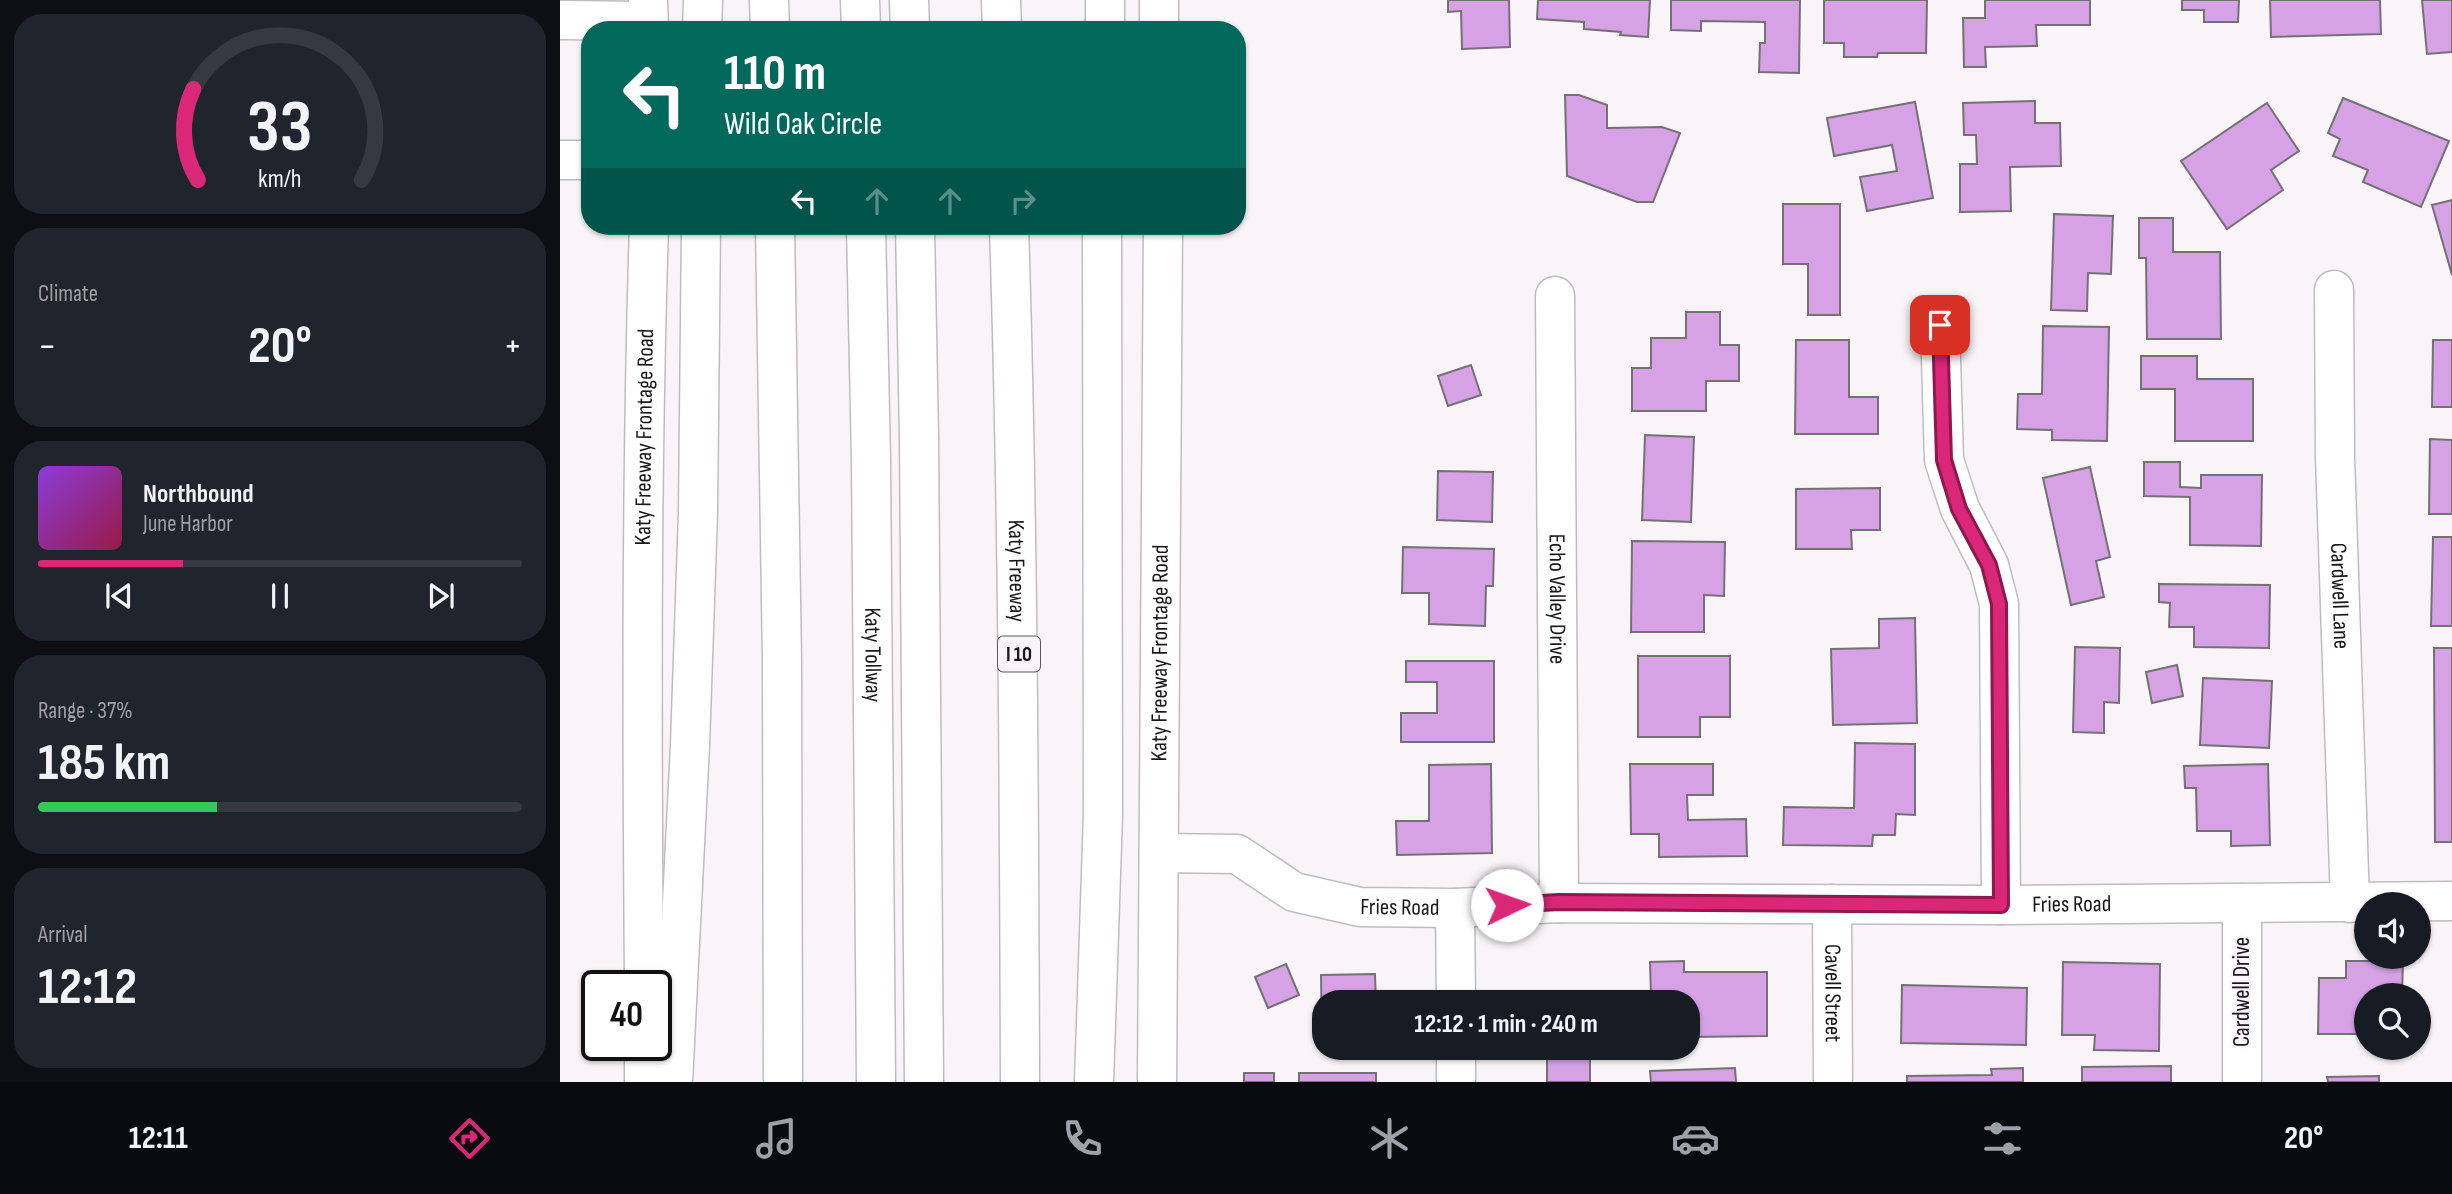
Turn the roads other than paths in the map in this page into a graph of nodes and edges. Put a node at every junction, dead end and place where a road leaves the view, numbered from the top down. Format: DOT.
graph roads {
  1 [pos="703,0"];
  2 [pos="769,0"];
  3 [pos="860,0"];
  4 [pos="909,0"];
  5 [pos="1001,0"];
  6 [pos="1105,0"];
  7 [pos="1159,0"];
  8 [pos="648,17"];
  9 [pos="560,20"];
  10 [pos="702,21"];
  11 [pos="770,21"];
  12 [pos="861,21"];
  13 [pos="910,21"];
  14 [pos="1002,21"];
  15 [pos="1105,21"];
  16 [pos="1160,21"];
  17 [pos="560,160"];
  18 [pos="581,160"];
  19 [pos="649,235"];
  20 [pos="701,235"];
  21 [pos="775,235"];
  22 [pos="866,235"];
  23 [pos="915,235"];
  24 [pos="1009,235"];
  25 [pos="1102,235"];
  26 [pos="1163,235"];
  27 [pos="2334,289"];
  28 [pos="1555,296"];
  29 [pos="1940,325"];
  30 [pos="1159,853"];
  31 [pos="2452,901"];
  32 [pos="1559,902"];
  33 [pos="2242,902"];
  34 [pos="2350,903"];
  35 [pos="1832,904"];
  36 [pos="2001,905"];
  37 [pos="1455,908"];
  38 [pos="644,970"];
  39 [pos="1456,990"];
  40 [pos="1456,1060"];
  41 [pos="644,1061"];
  42 [pos="644,1082"];
  43 [pos="673,1082"];
  44 [pos="783,1082"];
  45 [pos="876,1082"];
  46 [pos="924,1082"];
  47 [pos="1020,1082"];
  48 [pos="1094,1082"];
  49 [pos="1157,1082"];
  50 [pos="1456,1082"];
  51 [pos="1833,1082"];
  52 [pos="2242,1082"];
  1 -- 10 [label="main road"];
  2 -- 11 [label="main road"];
  3 -- 12 [label="main road"];
  4 -- 13 [label="main road"];
  5 -- 14 [label="main road"];
  6 -- 15 [label="main road"];
  7 -- 16 [label="main road"];
  8 -- 9 [label="main road"];
  17 -- 18 [label="main road"];
  19 -- 38 [label="main road, Katy Freeway Frontage Road"];
  20 -- 43 [label="main road"];
  21 -- 44 [label="main road"];
  22 -- 45 [label="main road, Katy Tollway"];
  23 -- 46 [label="main road"];
  24 -- 47 [label="main road, Katy Freeway / I 10"];
  25 -- 48 [label="main road"];
  26 -- 30 [label="main road, Katy Freeway Frontage Road"];
  27 -- 34 [label="main road, Cardwell Lane"];
  28 -- 32 [label="main road, Echo Valley Drive"];
  29 -- 36 [label="main road"];
  30 -- 37 [label="main road, Fries Road"];
  30 -- 49 [label="main road, Katy Freeway Frontage Road"];
  31 -- 34 [label="main road, Fries Road"];
  32 -- 35 [label="main road, Fries Road"];
  32 -- 37 [label="main road, Fries Road"];
  33 -- 34 [label="main road, Fries Road"];
  33 -- 36 [label="main road, Fries Road"];
  33 -- 52 [label="main road, Cardwell Drive"];
  35 -- 36 [label="main road, Fries Road"];
  35 -- 51 [label="main road, Cavell Street"];
  37 -- 39 [label="main road"];
  40 -- 50 [label="main road"];
  41 -- 42 [label="main road"];
}
